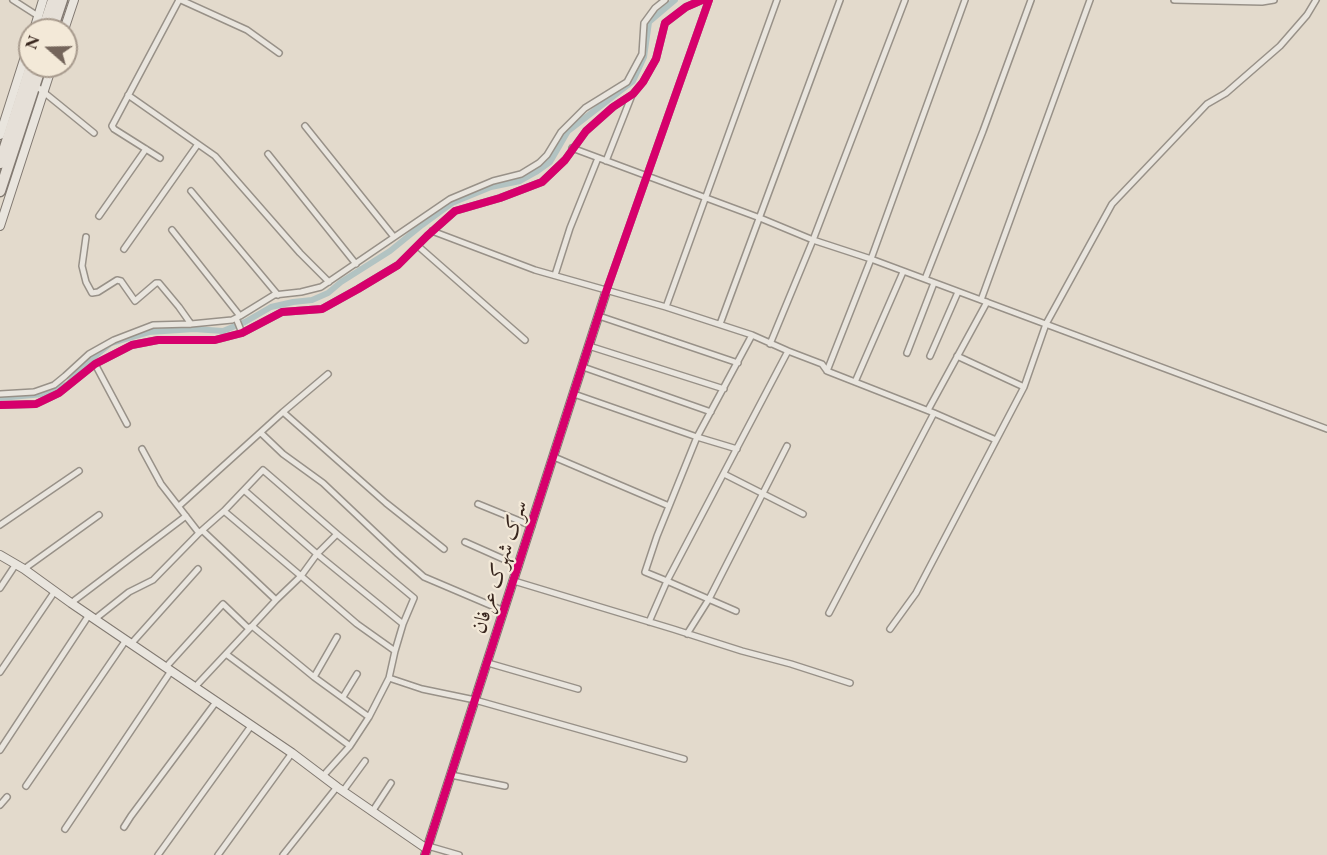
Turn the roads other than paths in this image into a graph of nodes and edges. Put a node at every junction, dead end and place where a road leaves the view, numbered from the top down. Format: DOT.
graph roads {
  1 [pos="13,0"];
  2 [pos="43,0"];
  3 [pos="52,0"];
  4 [pos="62,0"];
  5 [pos="74,0"];
  6 [pos="180,0"];
  7 [pos="665,0"];
  8 [pos="702,0"];
  9 [pos="709,0"];
  10 [pos="777,0"];
  11 [pos="840,0"];
  12 [pos="905,0"];
  13 [pos="965,0"];
  14 [pos="1031,0"];
  15 [pos="1090,0"];
  16 [pos="1174,0"];
  17 [pos="1274,0"];
  18 [pos="1316,0"];
  19 [pos="38,16"];
  20 [pos="47,18"];
  21 [pos="56,18"];
  22 [pos="68,18"];
  23 [pos="279,53"];
  24 [pos="18,78"];
  25 [pos="27,78"];
  26 [pos="37,78"];
  27 [pos="48,78"];
  28 [pos="35,85"];
  29 [pos="44,92"];
  30 [pos="128,94"];
  31 [pos="633,94"];
  32 [pos="305,126"];
  33 [pos="94,133"];
  34 [pos="0,135"];
  35 [pos="198,144"];
  36 [pos="572,148"];
  37 [pos="146,149"];
  38 [pos="268,154"];
  39 [pos="160,158"];
  40 [pos="598,158"];
  41 [pos="606,160"];
  42 [pos="0,163"];
  43 [pos="647,176"];
  44 [pos="0,191"];
  45 [pos="191,191"];
  46 [pos="706,198"];
  47 [pos="449,200"];
  48 [pos="455,211"];
  49 [pos="99,216"];
  50 [pos="760,218"];
  51 [pos="0,226"];
  52 [pos="172,230"];
  53 [pos="432,231"];
  54 [pos="86,237"];
  55 [pos="394,237"];
  56 [pos="813,240"];
  57 [pos="418,246"];
  58 [pos="124,249"];
  59 [pos="871,259"];
  60 [pos="356,264"];
  61 [pos="903,272"];
  62 [pos="555,275"];
  63 [pos="925,279"];
  64 [pos="329,282"];
  65 [pos="934,283"];
  66 [pos="608,290"];
  67 [pos="958,292"];
  68 [pos="278,295"];
  69 [pos="984,301"];
  70 [pos="666,307"];
  71 [pos="599,316"];
  72 [pos="238,317"];
  73 [pos="191,324"];
  74 [pos="720,324"];
  75 [pos="1046,324"];
  76 [pos="242,333"];
  77 [pos="752,335"];
  78 [pos="525,340"];
  79 [pos="770,344"];
  80 [pos="590,346"];
  81 [pos="788,351"];
  82 [pos="907,353"];
  83 [pos="930,356"];
  84 [pos="957,356"];
  85 [pos="738,363"];
  86 [pos="95,364"];
  87 [pos="583,367"];
  88 [pos="827,371"];
  89 [pos="328,374"];
  90 [pos="855,382"];
  91 [pos="1024,387"];
  92 [pos="724,389"];
  93 [pos="0,394"];
  94 [pos="574,394"];
  95 [pos="0,405"];
  96 [pos="283,412"];
  97 [pos="711,412"];
  98 [pos="931,412"];
  99 [pos="127,424"];
  100 [pos="1327,429"];
  101 [pos="261,433"];
  102 [pos="697,437"];
  103 [pos="996,440"];
  104 [pos="787,446"];
  105 [pos="142,449"];
  106 [pos="737,449"];
  107 [pos="554,457"];
  108 [pos="79,471"];
  109 [pos="724,474"];
  110 [pos="244,490"];
  111 [pos="763,493"];
  112 [pos="478,504"];
  113 [pos="179,506"];
  114 [pos="669,506"];
  115 [pos="224,511"];
  116 [pos="803,514"];
  117 [pos="99,515"];
  118 [pos="186,516"];
  119 [pos="0,525"];
  120 [pos="532,526"];
  121 [pos="201,532"];
  122 [pos="337,534"];
  123 [pos="465,542"];
  124 [pos="444,549"];
  125 [pos="317,554"];
  126 [pos="0,555"];
  127 [pos="16,564"];
  128 [pos="519,566"];
  129 [pos="24,569"];
  130 [pos="198,569"];
  131 [pos="301,576"];
  132 [pos="667,580"];
  133 [pos="514,581"];
  134 [pos="0,588"];
  135 [pos="55,591"];
  136 [pos="709,599"];
  137 [pos="276,600"];
  138 [pos="71,603"];
  139 [pos="504,611"];
  140 [pos="736,611"];
  141 [pos="829,613"];
  142 [pos="92,617"];
  143 [pos="649,622"];
  144 [pos="403,624"];
  145 [pos="252,626"];
  146 [pos="890,629"];
  147 [pos="687,634"];
  148 [pos="337,637"];
  149 [pos="128,642"];
  150 [pos="395,651"];
  151 [pos="226,654"];
  152 [pos="488,663"];
  153 [pos="169,669"];
  154 [pos="0,672"];
  155 [pos="357,674"];
  156 [pos="314,677"];
  157 [pos="389,678"];
  158 [pos="850,683"];
  159 [pos="195,687"];
  160 [pos="578,689"];
  161 [pos="343,698"];
  162 [pos="476,700"];
  163 [pos="216,702"];
  164 [pos="369,717"];
  165 [pos="251,726"];
  166 [pos="350,746"];
  167 [pos="0,750"];
  168 [pos="292,753"];
  169 [pos="684,759"];
  170 [pos="365,761"];
  171 [pos="451,775"];
  172 [pos="323,776"];
  173 [pos="391,783"];
  174 [pos="26,786"];
  175 [pos="505,786"];
  176 [pos="340,789"];
  177 [pos="7,796"];
  178 [pos="0,805"];
  179 [pos="372,812"];
  180 [pos="124,827"];
  181 [pos="65,829"];
  182 [pos="426,850"];
  183 [pos="158,855"];
  184 [pos="218,855"];
  185 [pos="283,855"];
  186 [pos="459,855"];
  1 -- 19 [label="street"];
  2 -- 19 [label="street"];
  3 -- 20 [label="highway"];
  4 -- 21 [label="highway"];
  5 -- 22 [label="street"];
  6 -- 23 [label="street"];
  6 -- 30 [label="street"];
  7 -- 47 [label="street"];
  8 -- 31 [label="street"];
  9 -- 43 [label="street"];
  10 -- 46 [label="street"];
  11 -- 50 [label="street"];
  12 -- 56 [label="street"];
  13 -- 59 [label="street"];
  14 -- 63 [label="street"];
  15 -- 69 [label="street"];
  16 -- 17 [label="street"];
  18 -- 75 [label="street"];
  24 -- 34 [label="street"];
  25 -- 42 [label="highway"];
  26 -- 28 [label="highway"];
  27 -- 29 [label="street"];
  28 -- 29 [label="street"];
  28 -- 44 [label="highway"];
  29 -- 33 [label="street"];
  29 -- 51 [label="street"];
  30 -- 35 [label="street"];
  30 -- 37 [label="street"];
  31 -- 36 [label="street"];
  31 -- 41 [label="street"];
  32 -- 55 [label="street"];
  35 -- 58 [label="street"];
  35 -- 64 [label="street"];
  36 -- 40 [label="street"];
  36 -- 48 [label="street"];
  37 -- 39 [label="street"];
  37 -- 49 [label="street"];
  38 -- 60 [label="street"];
  40 -- 41 [label="street"];
  40 -- 62 [label="street"];
  41 -- 43 [label="street"];
  43 -- 46 [label="street"];
  43 -- 66 [label="street"];
  45 -- 68 [label="street"];
  46 -- 50 [label="street"];
  46 -- 70 [label="street"];
  47 -- 48 [label="street"];
  47 -- 55 [label="street"];
  48 -- 53 [label="street"];
  50 -- 56 [label="street"];
  50 -- 74 [label="street"];
  52 -- 72 [label="street"];
  53 -- 57 [label="street"];
  53 -- 62 [label="street"];
  54 -- 73 [label="street"];
  55 -- 60 [label="street"];
  56 -- 59 [label="street"];
  56 -- 79 [label="street"];
  57 -- 76 [label="street"];
  57 -- 78 [label="street"];
  59 -- 61 [label="street"];
  59 -- 88 [label="street"];
  60 -- 64 [label="street"];
  61 -- 63 [label="street"];
  61 -- 90 [label="street"];
  62 -- 66 [label="street"];
  63 -- 65 [label="street"];
  64 -- 68 [label="street"];
  65 -- 67 [label="street"];
  65 -- 82 [label="street"];
  66 -- 70 [label="street"];
  66 -- 71 [label="street, سرک شهرک عرفان"];
  67 -- 69 [label="street"];
  67 -- 83 [label="street"];
  68 -- 72 [label="street"];
  69 -- 75 [label="street"];
  69 -- 84 [label="street"];
  70 -- 74 [label="street"];
  71 -- 80 [label="street, سرک شهرک عرفان"];
  71 -- 85 [label="street"];
  72 -- 73 [label="street"];
  72 -- 76 [label="street"];
  73 -- 93 [label="street"];
  74 -- 77 [label="street"];
  75 -- 91 [label="street"];
  75 -- 100 [label="street"];
  76 -- 86 [label="street"];
  77 -- 79 [label="street"];
  77 -- 85 [label="street"];
  79 -- 81 [label="street"];
  80 -- 87 [label="street, سرک شهرک عرفان"];
  80 -- 92 [label="street"];
  81 -- 88 [label="street"];
  81 -- 106 [label="street"];
  84 -- 91 [label="street"];
  84 -- 98 [label="street"];
  85 -- 92 [label="street"];
  86 -- 95 [label="street"];
  86 -- 99 [label="street"];
  87 -- 94 [label="street, سرک شهرک عرفان"];
  87 -- 97 [label="street"];
  88 -- 90 [label="street"];
  89 -- 96 [label="street"];
  90 -- 98 [label="street"];
  91 -- 103 [label="street"];
  92 -- 97 [label="street"];
  94 -- 102 [label="street"];
  94 -- 107 [label="street, سرک شهرک عرفان"];
  96 -- 101 [label="street"];
  96 -- 124 [label="street"];
  97 -- 102 [label="street"];
  98 -- 103 [label="street"];
  98 -- 141 [label="street"];
  101 -- 113 [label="street"];
  101 -- 139 [label="street"];
  102 -- 106 [label="street"];
  102 -- 114 [label="street"];
  103 -- 146 [label="street"];
  104 -- 111 [label="street"];
  105 -- 113 [label="street"];
  106 -- 109 [label="street"];
  107 -- 114 [label="street"];
  107 -- 120 [label="street, سرک شهرک عرفان"];
  108 -- 119 [label="street"];
  109 -- 111 [label="street"];
  109 -- 132 [label="street"];
  110 -- 115 [label="street"];
  110 -- 122 [label="street"];
  110 -- 125 [label="street"];
  111 -- 116 [label="street"];
  111 -- 136 [label="street"];
  112 -- 120 [label="street"];
  113 -- 118 [label="street"];
  114 -- 132 [label="street"];
  115 -- 121 [label="street"];
  115 -- 131 [label="street"];
  117 -- 129 [label="street"];
  118 -- 121 [label="street"];
  118 -- 138 [label="street"];
  120 -- 128 [label="street, سرک شهرک عرفان"];
  121 -- 137 [label="street"];
  121 -- 142 [label="street"];
  122 -- 125 [label="street"];
  122 -- 144 [label="street"];
  123 -- 128 [label="street"];
  125 -- 131 [label="street"];
  125 -- 144 [label="street"];
  126 -- 127 [label="street"];
  127 -- 129 [label="street"];
  127 -- 134 [label="street"];
  128 -- 133 [label="street, سرک شهرک عرفان"];
  129 -- 135 [label="street"];
  130 -- 149 [label="street"];
  131 -- 137 [label="street"];
  131 -- 150 [label="street"];
  132 -- 136 [label="street"];
  132 -- 143 [label="street"];
  133 -- 139 [label="street, سرک شهرک عرفان"];
  133 -- 143 [label="street"];
  135 -- 138 [label="street"];
  135 -- 154 [label="street"];
  136 -- 140 [label="street"];
  136 -- 147 [label="street"];
  137 -- 145 [label="street"];
  138 -- 142 [label="street"];
  139 -- 152 [label="street, سرک شهرک عرفان"];
  142 -- 149 [label="street"];
  142 -- 167 [label="street"];
  143 -- 147 [label="street"];
  144 -- 150 [label="street"];
  145 -- 151 [label="street"];
  145 -- 153 [label="street"];
  145 -- 156 [label="street"];
  147 -- 158 [label="street"];
  148 -- 156 [label="street"];
  149 -- 153 [label="street"];
  149 -- 174 [label="street"];
  150 -- 157 [label="street"];
  151 -- 159 [label="street"];
  151 -- 166 [label="street"];
  152 -- 160 [label="street"];
  152 -- 162 [label="street, سرک شهرک عرفان"];
  153 -- 159 [label="street"];
  153 -- 181 [label="street"];
  155 -- 161 [label="street"];
  156 -- 161 [label="street"];
  157 -- 162 [label="street"];
  157 -- 164 [label="street"];
  159 -- 163 [label="street"];
  161 -- 164 [label="street"];
  162 -- 169 [label="street"];
  162 -- 171 [label="street, سرک شهرک عرفان"];
  163 -- 165 [label="street"];
  163 -- 180 [label="street"];
  164 -- 166 [label="street"];
  165 -- 168 [label="street"];
  165 -- 183 [label="street"];
  166 -- 172 [label="street"];
  168 -- 172 [label="street"];
  168 -- 184 [label="street"];
  170 -- 176 [label="street"];
  171 -- 175 [label="street"];
  171 -- 182 [label="street, سرک شهرک عرفان"];
  172 -- 176 [label="street"];
  173 -- 179 [label="street"];
  176 -- 179 [label="street"];
  176 -- 185 [label="street"];
  177 -- 178 [label="street"];
  179 -- 182 [label="street"];
  182 -- 186 [label="street"];
}
